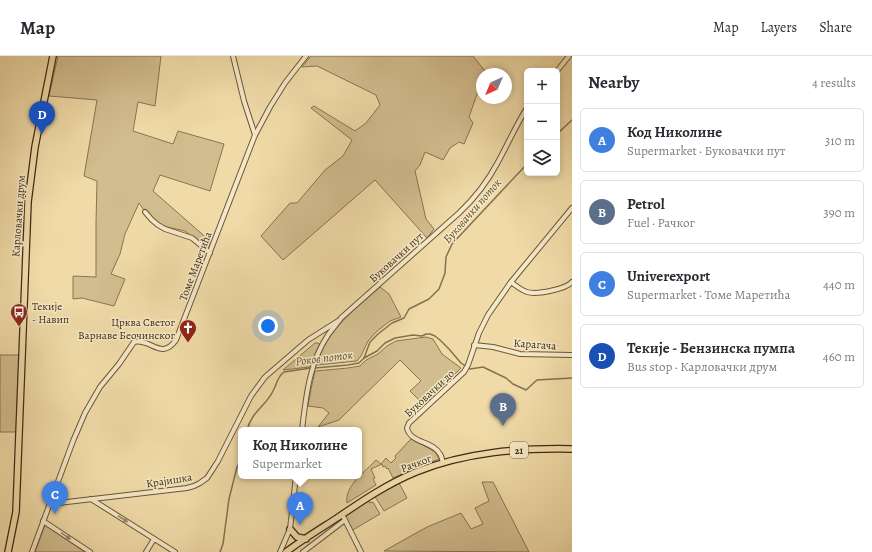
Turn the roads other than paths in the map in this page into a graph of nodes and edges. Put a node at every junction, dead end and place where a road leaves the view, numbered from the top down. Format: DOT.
graph roads {
  1 [pos="53,56"];
  2 [pos="233,56"];
  3 [pos="306,56"];
  4 [pos="569,56"];
  5 [pos="559,68"];
  6 [pos="524,113"];
  7 [pos="254,135"];
  8 [pos="572,208"];
  9 [pos="145,212"];
  10 [pos="210,253"];
  11 [pos="511,282"];
  12 [pos="572,282"];
  13 [pos="341,318"];
  14 [pos="313,336"];
  15 [pos="323,344"];
  16 [pos="474,345"];
  17 [pos="572,355"];
  18 [pos="302,427"];
  19 [pos="572,449"];
  20 [pos="443,463"];
  21 [pos="296,479"];
  22 [pos="91,499"];
  23 [pos="50,504"];
  24 [pos="343,514"];
  25 [pos="345,520"];
  26 [pos="43,521"];
  27 [pos="290,529"];
  28 [pos="306,539"];
  29 [pos="154,540"];
  30 [pos="8,552"];
  31 [pos="32,552"];
  32 [pos="90,552"];
  33 [pos="146,552"];
  34 [pos="175,552"];
  35 [pos="280,552"];
  36 [pos="286,552"];
  37 [pos="303,552"];
  38 [pos="361,552"];
  1 -- 30 [label="main road, Карловачки друм"];
  2 -- 7 [label="street"];
  3 -- 7 [label="street, Томе Маретића"];
  4 -- 5 [label="street"];
  6 -- 13 [label="street, Буковачки пут"];
  7 -- 10 [label="street, Томе Маретића"];
  8 -- 11 [label="street, Буковачки до"];
  9 -- 10 [label="street"];
  10 -- 23 [label="street, Томе Маретића"];
  11 -- 12 [label="street"];
  11 -- 16 [label="street, Буковачки до"];
  13 -- 14 [label="street, Крајишка"];
  13 -- 15 [label="street, Буковачки пут"];
  14 -- 15 [label="street"];
  14 -- 22 [label="street, Крајишка"];
  15 -- 18 [label="street, Буковачки пут"];
  16 -- 17 [label="street, Карагача"];
  16 -- 20 [label="street, Буковачки до"];
  19 -- 20 [label="main road, Рачког / 21"];
  20 -- 24 [label="main road, Рачког / 21"];
  21 -- 27 [label="street"];
  22 -- 23 [label="street, Крајишка"];
  22 -- 29 [label="street, one-way"];
  23 -- 26 [label="street, Томе Маретића"];
  24 -- 25 [label="street"];
  24 -- 28 [label="main road, Рачког / 21"];
  25 -- 37 [label="street"];
  25 -- 38 [label="street"];
  26 -- 31 [label="street, Томе Маретића"];
  26 -- 32 [label="street, one-way"];
  27 -- 28 [label="main road"];
  27 -- 35 [label="street"];
  28 -- 36 [label="main road, Рачког / 21"];
  29 -- 33 [label="street"];
  29 -- 34 [label="street"];
}
